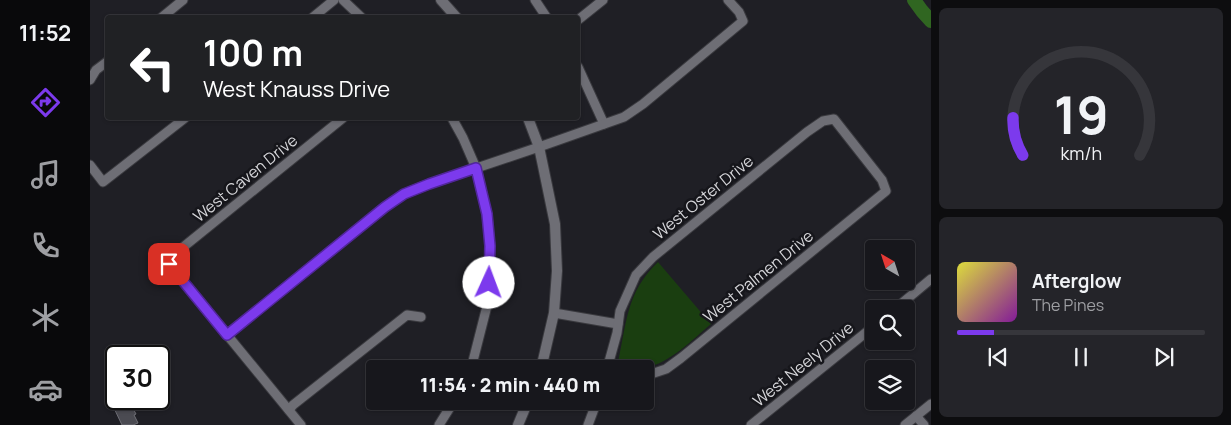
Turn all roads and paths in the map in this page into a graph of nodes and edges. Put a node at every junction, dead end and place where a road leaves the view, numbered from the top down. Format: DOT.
graph roads {
  1 [pos="183,0"];
  2 [pos="334,0"];
  3 [pos="343,0"];
  4 [pos="441,0"];
  5 [pos="534,0"];
  6 [pos="603,0"];
  7 [pos="728,0"];
  8 [pos="165,15"];
  9 [pos="316,15"];
  10 [pos="359,15"];
  11 [pos="454,15"];
  12 [pos="545,15"];
  13 [pos="580,18"];
  14 [pos="105,62"];
  15 [pos="580,71"];
  16 [pos="90,80"];
  17 [pos="182,120"];
  18 [pos="341,120"];
  19 [pos="453,120"];
  20 [pos="529,120"];
  21 [pos="604,124"];
  22 [pos="538,147"];
  23 [pos="90,165"];
  24 [pos="476,168"];
  25 [pos="886,191"];
  26 [pos="931,279"];
  27 [pos="906,300"];
  28 [pos="554,313"];
  29 [pos="421,317"];
  30 [pos="618,324"];
  31 [pos="865,333"];
  32 [pos="227,335"];
  33 [pos="473,360"];
  34 [pos="543,360"];
  35 [pos="610,360"];
  36 [pos="654,373"];
  37 [pos="931,404"];
  38 [pos="289,410"];
  39 [pos="448,410"];
  40 [pos="524,410"];
  41 [pos="594,410"];
  42 [pos="916,416"];
  43 [pos="301,425"];
  44 [pos="438,425"];
  45 [pos="518,425"];
  46 [pos="588,425"];
  47 [pos="751,425"];
  48 [pos="905,425"];
  49 [pos="924,425"];
  1 -- 8 [label="street"];
  2 -- 9 [label="street"];
  3 -- 10 [label="street"];
  4 -- 11 [label="street"];
  5 -- 12 [label="street"];
  6 -- 13 [label="street"];
  7 -- 21 [label="street"];
  14 -- 16 [label="street"];
  15 -- 21 [label="street"];
  17 -- 23 [label="street"];
  18 -- 32 [label="street, West Caven Drive"];
  19 -- 24 [label="street"];
  20 -- 22 [label="street"];
  21 -- 22 [label="street"];
  22 -- 24 [label="street"];
  22 -- 28 [label="street"];
  24 -- 32 [label="street"];
  24 -- 33 [label="street"];
  25 -- 30 [label="street, West Oster Drive"];
  25 -- 36 [label="street, West Palmen Drive"];
  26 -- 27 [label="street"];
  28 -- 30 [label="street"];
  28 -- 34 [label="street"];
  29 -- 38 [label="street"];
  30 -- 35 [label="street, West Oster Drive"];
  31 -- 47 [label="street, West Neely Drive"];
  32 -- 38 [label="street"];
  37 -- 42 [label="street"];
  38 -- 43 [label="street"];
  39 -- 44 [label="street"];
  40 -- 45 [label="street"];
  41 -- 46 [label="street"];
  42 -- 48 [label="street"];
  42 -- 49 [label="street"];
}
